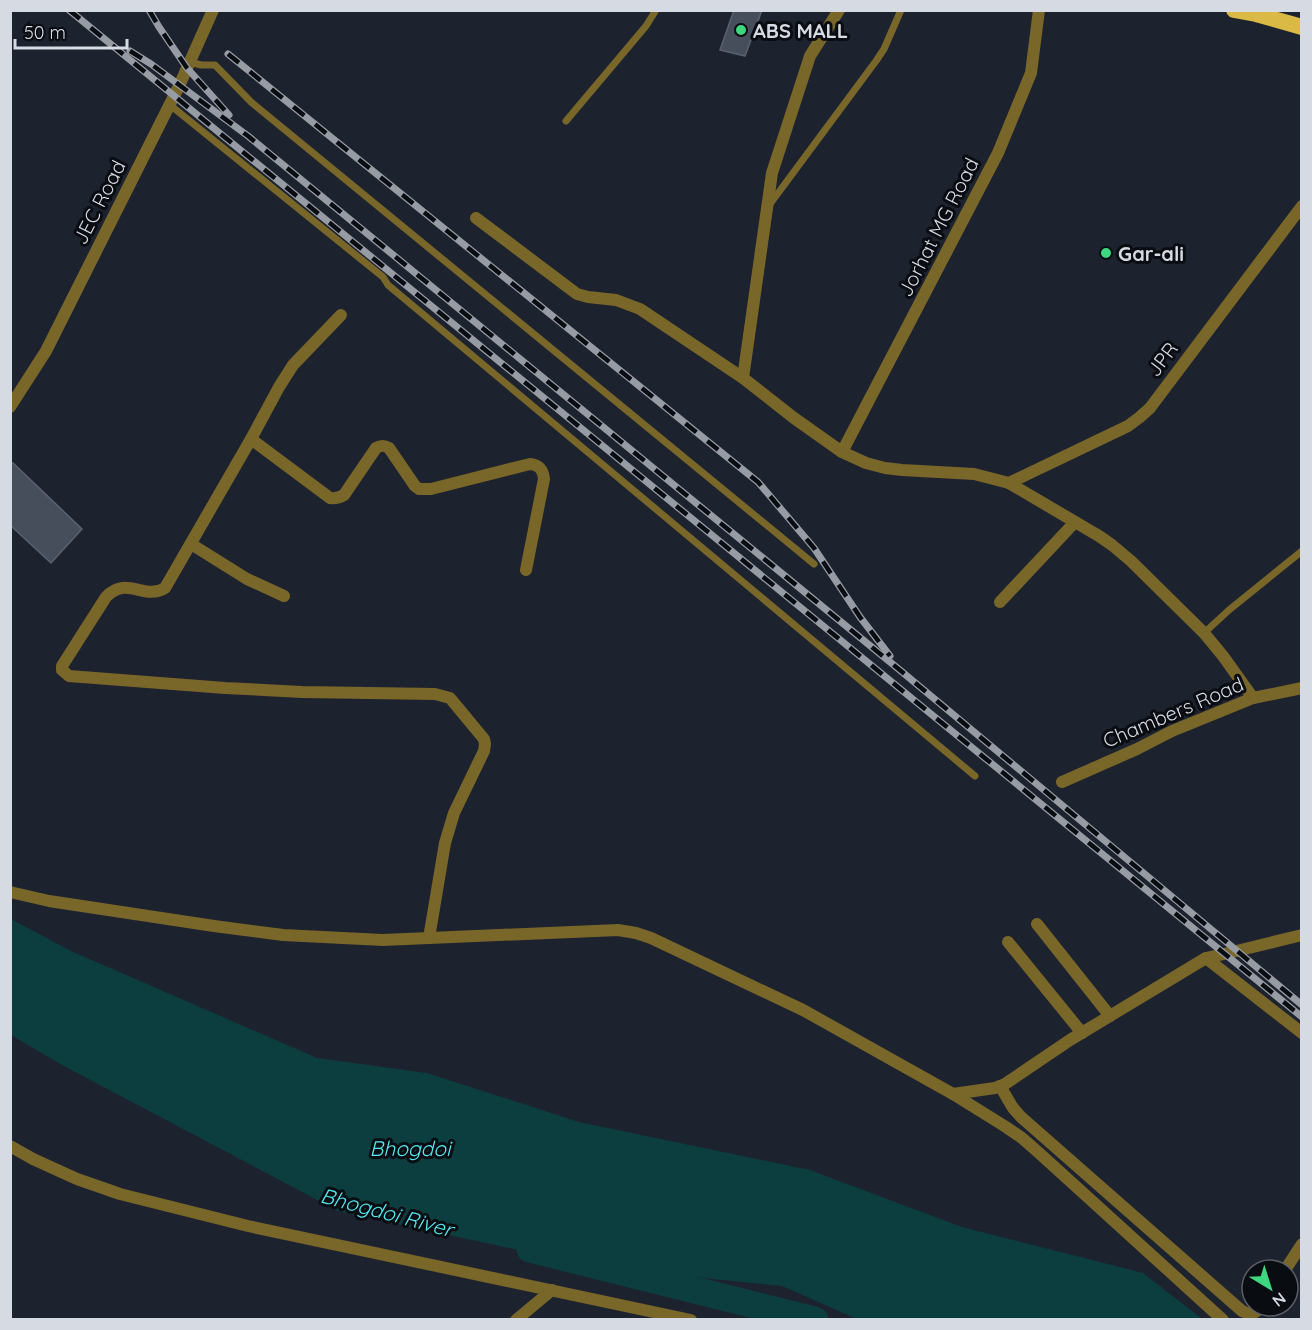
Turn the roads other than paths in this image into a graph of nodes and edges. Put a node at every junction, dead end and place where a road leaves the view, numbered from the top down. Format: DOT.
graph roads {
  1 [pos="213,10"];
  2 [pos="656,10"];
  3 [pos="839,10"];
  4 [pos="901,10"];
  5 [pos="1039,10"];
  6 [pos="1234,10"];
  7 [pos="1302,27"];
  8 [pos="190,63"];
  9 [pos="170,105"];
  10 [pos="566,121"];
  11 [pos="1302,206"];
  12 [pos="767,209"];
  13 [pos="476,218"];
  14 [pos="341,315"];
  15 [pos="743,378"];
  16 [pos="10,407"];
  17 [pos="251,439"];
  18 [pos="842,452"];
  19 [pos="1009,483"];
  20 [pos="1075,522"];
  21 [pos="191,544"];
  22 [pos="1302,551"];
  23 [pos="814,564"];
  24 [pos="526,570"];
  25 [pos="284,596"];
  26 [pos="1000,602"];
  27 [pos="1204,633"];
  28 [pos="1302,688"];
  29 [pos="1253,698"];
  30 [pos="975,776"];
  31 [pos="1062,782"];
  32 [pos="10,892"];
  33 [pos="1037,924"];
  34 [pos="1302,935"];
  35 [pos="429,938"];
  36 [pos="1008,942"];
  37 [pos="1206,957"];
  38 [pos="1110,1016"];
  39 [pos="1082,1033"];
  40 [pos="1302,1033"];
  41 [pos="1000,1086"];
  42 [pos="953,1094"];
  43 [pos="10,1146"];
  44 [pos="1302,1244"];
  45 [pos="1293,1258"];
  46 [pos="552,1290"];
  47 [pos="1240,1309"];
  48 [pos="516,1320"];
  49 [pos="691,1320"];
  50 [pos="1223,1320"];
  1 -- 8 [label="street, JEC Road"];
  2 -- 10 [label="lane"];
  3 -- 12 [label="street"];
  4 -- 12 [label="lane"];
  5 -- 18 [label="street, Jorhat MG Road"];
  6 -- 7 [label="highway"];
  8 -- 9 [label="street, JEC Road"];
  8 -- 23 [label="lane"];
  9 -- 16 [label="street, JEC Road"];
  9 -- 30 [label="lane"];
  11 -- 19 [label="street, JPR"];
  12 -- 15 [label="street"];
  13 -- 15 [label="street"];
  14 -- 17 [label="street"];
  15 -- 18 [label="street"];
  17 -- 21 [label="street"];
  17 -- 24 [label="street"];
  18 -- 19 [label="street"];
  19 -- 20 [label="street"];
  20 -- 26 [label="street"];
  20 -- 27 [label="street"];
  21 -- 25 [label="street"];
  21 -- 35 [label="street"];
  22 -- 27 [label="lane"];
  27 -- 29 [label="street"];
  28 -- 29 [label="street, Chambers Road"];
  29 -- 31 [label="street, Chambers Road"];
  32 -- 35 [label="street"];
  33 -- 38 [label="street"];
  34 -- 37 [label="street"];
  35 -- 42 [label="street"];
  36 -- 39 [label="street"];
  37 -- 38 [label="street"];
  37 -- 40 [label="street"];
  38 -- 39 [label="street"];
  39 -- 41 [label="street"];
  41 -- 42 [label="street"];
  41 -- 47 [label="street"];
  42 -- 50 [label="street"];
  43 -- 46 [label="street"];
  44 -- 45 [label="street"];
  46 -- 48 [label="street"];
  46 -- 49 [label="street"];
}
